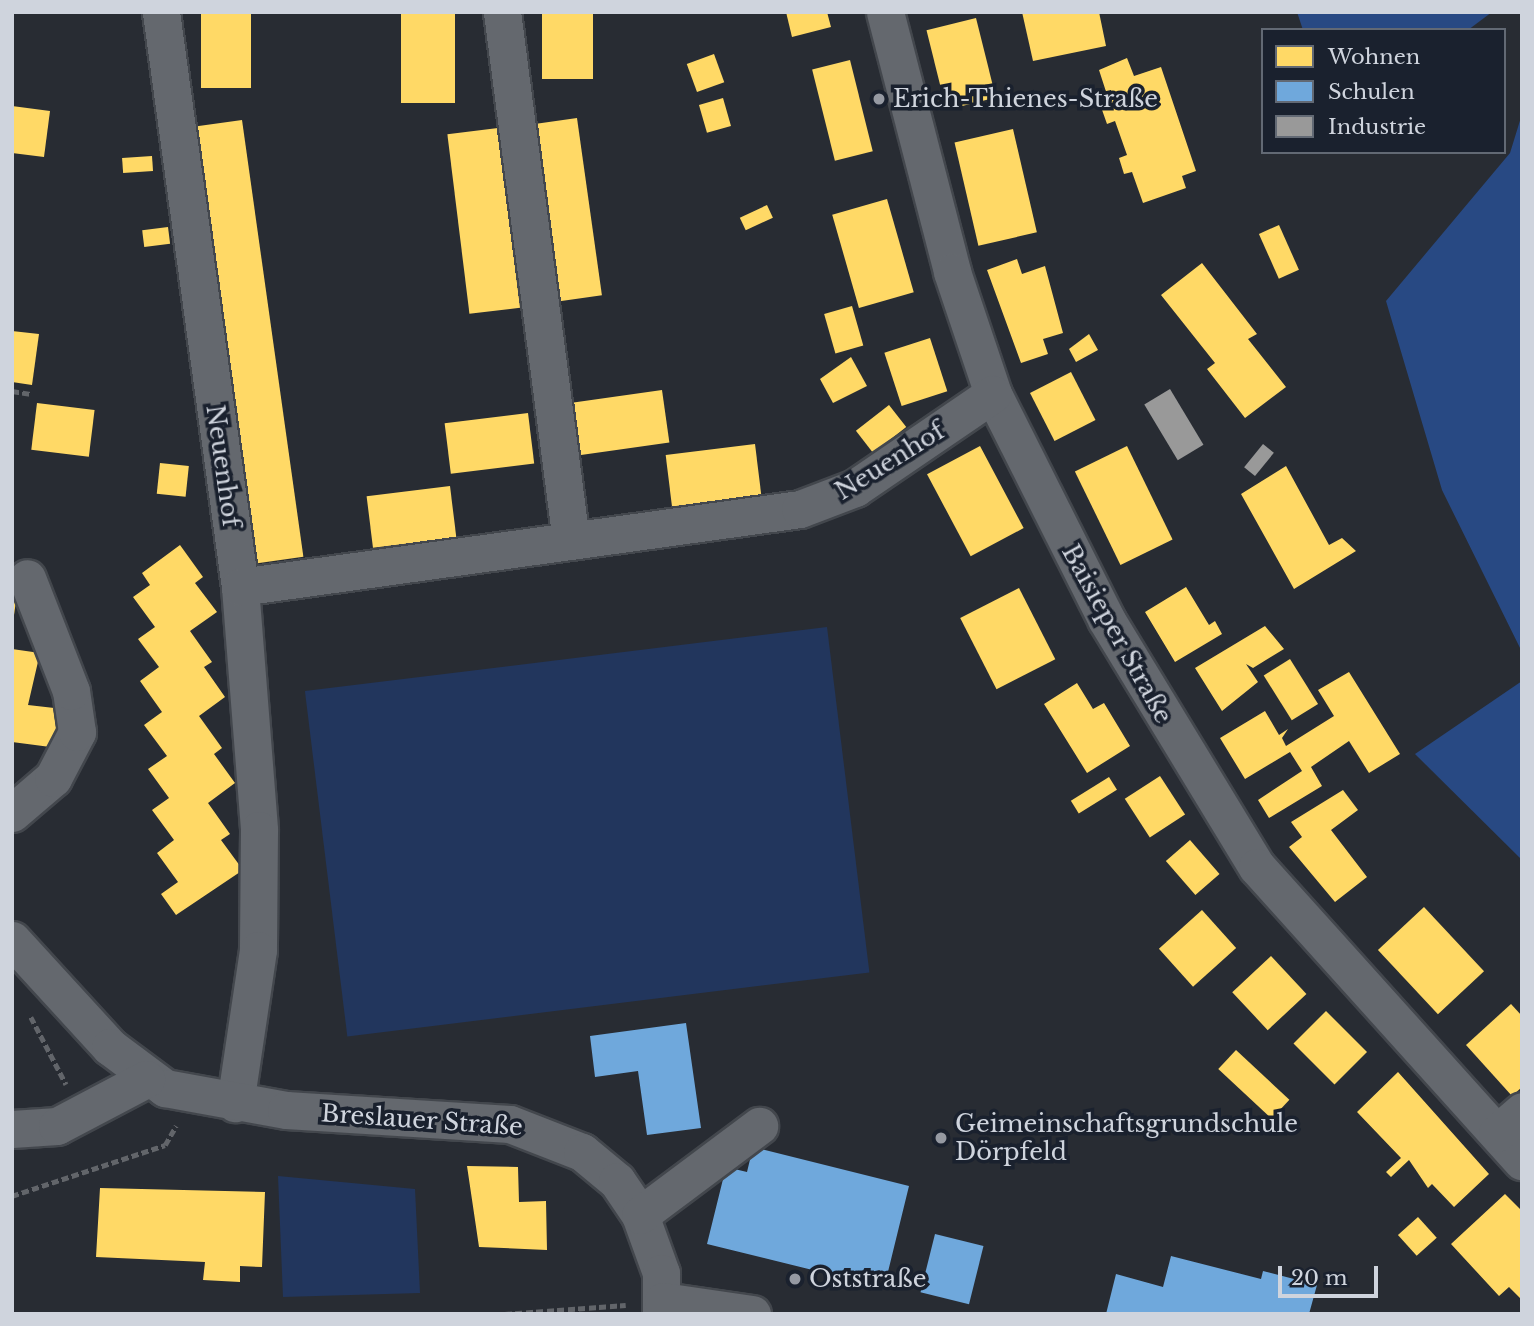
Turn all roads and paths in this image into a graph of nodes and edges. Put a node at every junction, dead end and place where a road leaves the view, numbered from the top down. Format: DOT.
graph roads {
  1 [pos="161,12"];
  2 [pos="502,12"];
  3 [pos="885,12"];
  4 [pos="12,391"];
  5 [pos="32,394"];
  6 [pos="993,394"];
  7 [pos="571,541"];
  8 [pos="27,578"];
  9 [pos="240,587"];
  10 [pos="12,813"];
  11 [pos="12,940"];
  12 [pos="25,1004"];
  13 [pos="146,1079"];
  14 [pos="180,1094"];
  15 [pos="235,1104"];
  16 [pos="88,1112"];
  17 [pos="1510,1122"];
  18 [pos="760,1126"];
  19 [pos="12,1129"];
  20 [pos="1522,1161"];
  21 [pos="12,1196"];
  22 [pos="640,1215"];
  23 [pos="652,1306"];
  24 [pos="565,1312"];
  25 [pos="515,1313"];
  26 [pos="505,1314"];
  27 [pos="752,1314"];
  1 -- 9 [label="street, Neuenhof"];
  2 -- 7 [label="street"];
  3 -- 6 [label="street, Baisieper Straße"];
  4 -- 5 [label="path"];
  6 -- 7 [label="street, Neuenhof"];
  6 -- 17 [label="street, Baisieper Straße"];
  7 -- 9 [label="street, Neuenhof"];
  8 -- 10 [label="street"];
  9 -- 15 [label="street"];
  11 -- 13 [label="street, Breslauer Straße"];
  12 -- 16 [label="path"];
  13 -- 14 [label="street, Breslauer Straße"];
  13 -- 16 [label="street"];
  14 -- 15 [label="street, Breslauer Straße"];
  14 -- 21 [label="path"];
  15 -- 22 [label="street, Breslauer Straße"];
  16 -- 19 [label="street"];
  17 -- 20 [label="street, Baisieper Straße"];
  18 -- 22 [label="street"];
  22 -- 23 [label="street, Breslauer Straße"];
  23 -- 24 [label="path"];
  23 -- 27 [label="street"];
  24 -- 25 [label="path"];
  25 -- 26 [label="path"];
}
